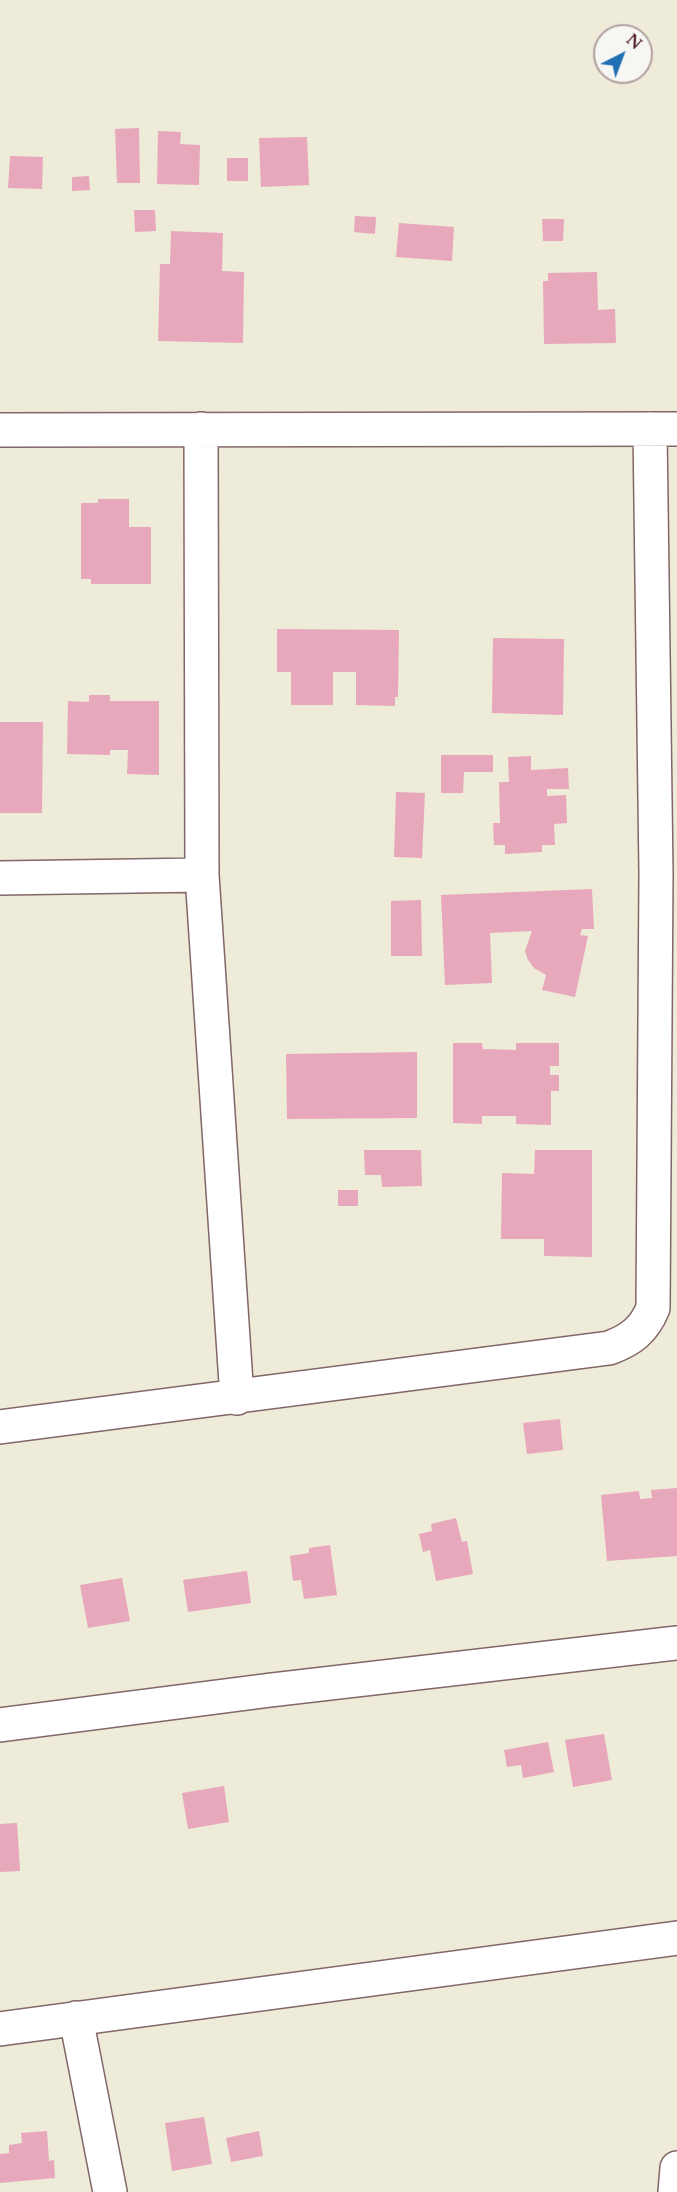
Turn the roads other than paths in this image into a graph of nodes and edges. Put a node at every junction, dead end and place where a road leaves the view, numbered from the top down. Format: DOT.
graph roads {
  1 [pos="201,429"];
  2 [pos="664,429"];
  3 [pos="0,430"];
  4 [pos="202,875"];
  5 [pos="0,878"];
  6 [pos="237,1398"];
  7 [pos="0,1427"];
  8 [pos="677,1643"];
  9 [pos="0,1725"];
  10 [pos="677,1938"];
  11 [pos="76,2018"];
  12 [pos="0,2029"];
  13 [pos="677,2168"];
  14 [pos="110,2192"];
  15 [pos="675,2192"];
  1 -- 2 [label="street"];
  1 -- 3 [label="street"];
  1 -- 4 [label="street"];
  2 -- 6 [label="street"];
  4 -- 5 [label="street"];
  4 -- 6 [label="street"];
  6 -- 7 [label="street"];
  8 -- 9 [label="street"];
  10 -- 11 [label="street"];
  11 -- 12 [label="street"];
  11 -- 14 [label="street"];
  13 -- 15 [label="street"];
}
